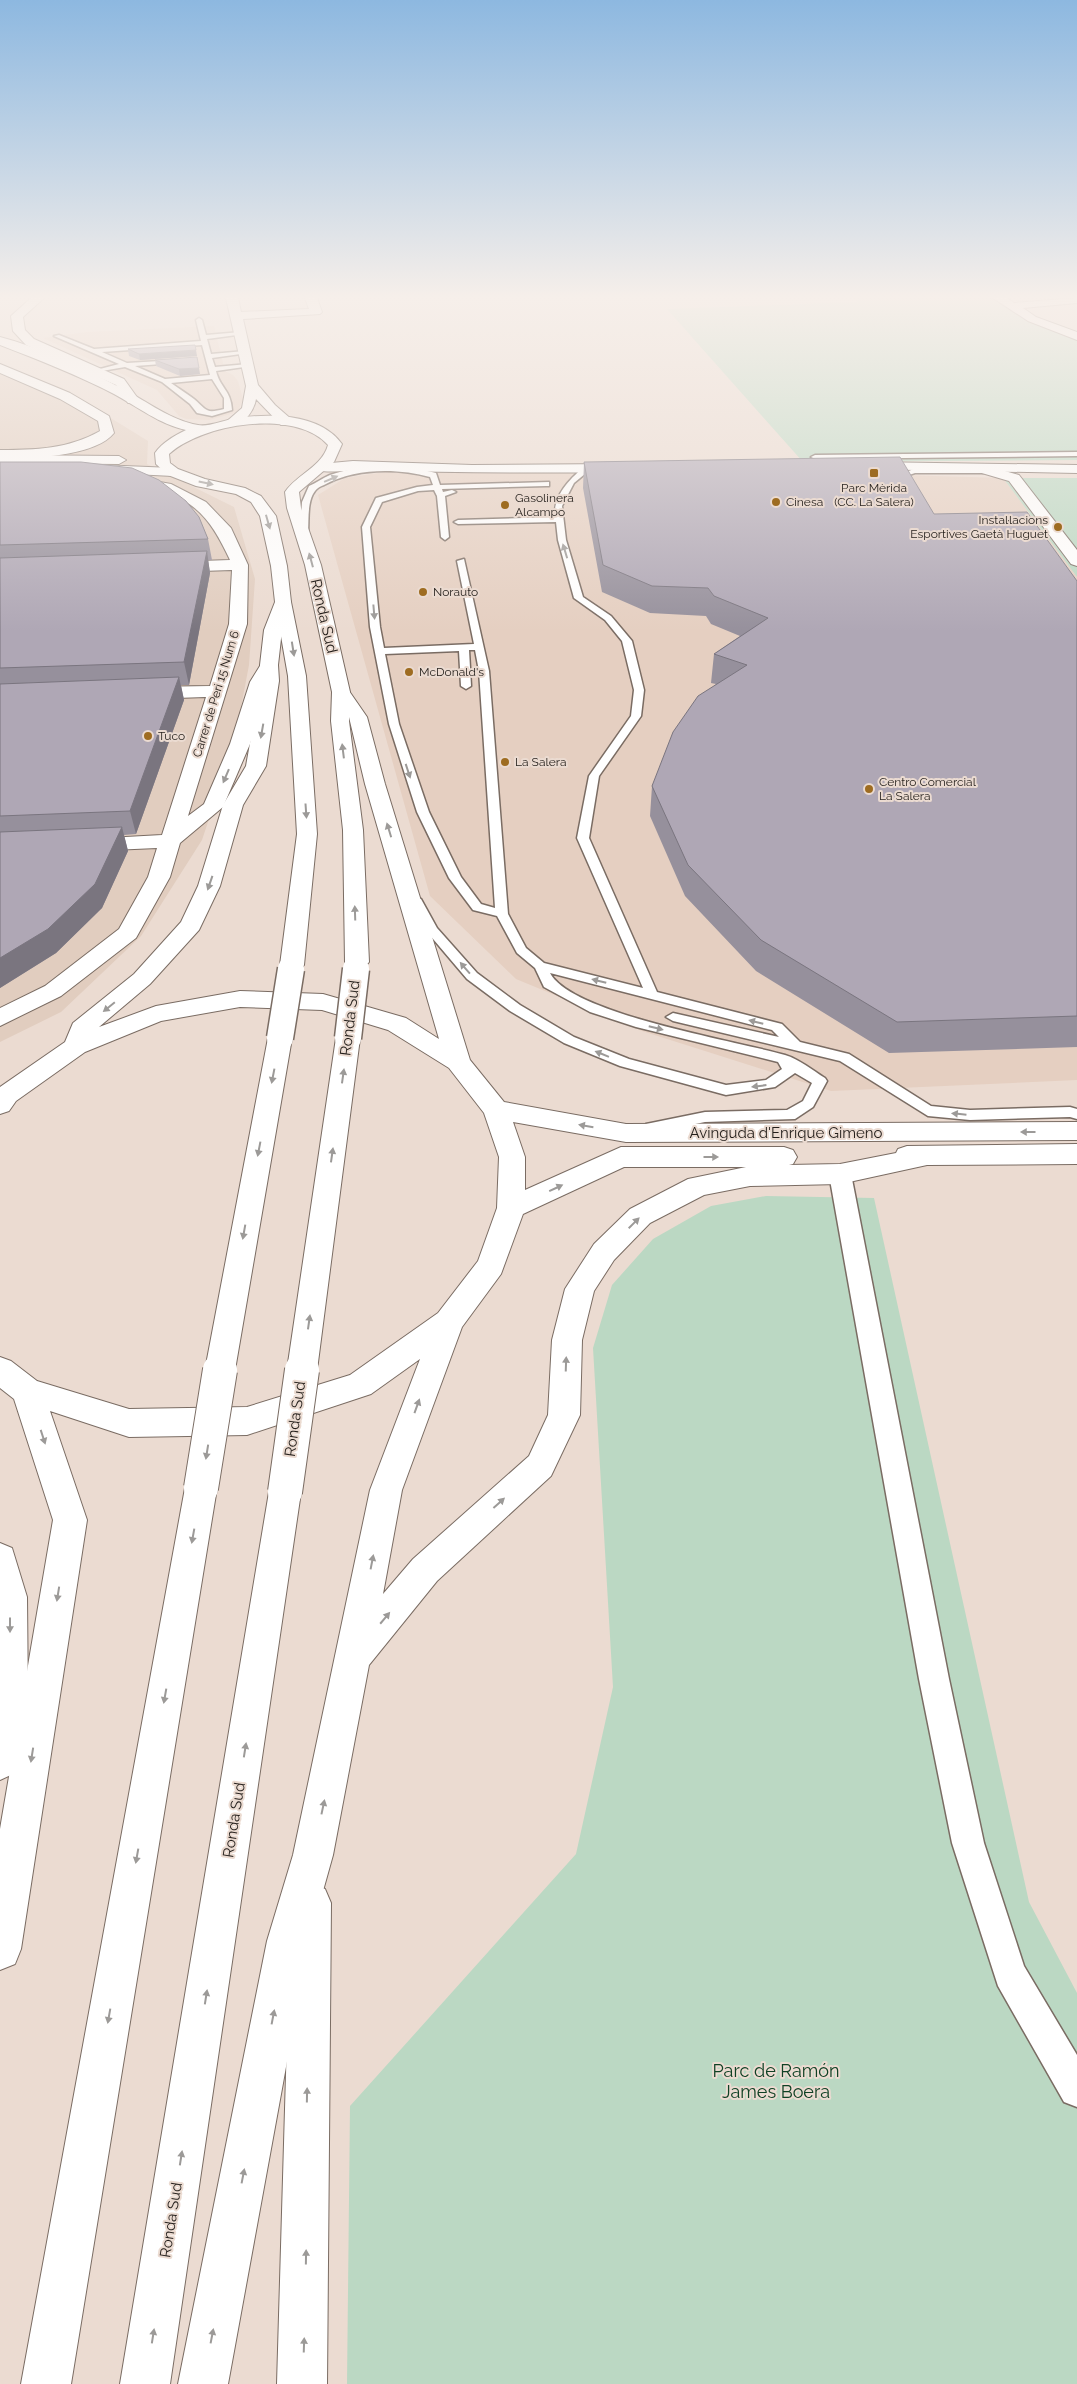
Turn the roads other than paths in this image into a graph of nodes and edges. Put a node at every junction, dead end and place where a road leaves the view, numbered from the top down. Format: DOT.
graph roads {
  1 [pos="87,409"];
  2 [pos="122,409"];
  3 [pos="149,409"];
  4 [pos="199,409"];
  5 [pos="228,409"];
  6 [pos="248,409"];
  7 [pos="271,409"];
  8 [pos="142,421"];
  9 [pos="233,422"];
  10 [pos="286,422"];
  11 [pos="198,429"];
  12 [pos="163,444"];
  13 [pos="335,444"];
  14 [pos="0,454"];
  15 [pos="1077,454"];
  16 [pos="815,457"];
  17 [pos="0,459"];
  18 [pos="802,466"];
  19 [pos="1077,466"];
  20 [pos="637,467"];
  21 [pos="1010,467"];
  22 [pos="0,468"];
  23 [pos="320,468"];
  24 [pos="588,468"];
  25 [pos="946,468"];
  26 [pos="472,469"];
  27 [pos="926,471"];
  28 [pos="877,472"];
  29 [pos="83,477"];
  30 [pos="170,480"];
  31 [pos="570,482"];
  32 [pos="546,484"];
  33 [pos="439,491"];
  34 [pos="559,519"];
  35 [pos="458,522"];
  36 [pos="304,532"];
  37 [pos="445,537"];
  38 [pos="461,561"];
  39 [pos="1077,561"];
  40 [pos="240,564"];
  41 [pos="160,568"];
  42 [pos="283,602"];
  43 [pos="464,647"];
  44 [pos="480,647"];
  45 [pos="380,651"];
  46 [pos="269,665"];
  47 [pos="466,686"];
  48 [pos="217,691"];
  49 [pos="341,692"];
  50 [pos="128,694"];
  51 [pos="170,841"];
  52 [pos="66,845"];
  53 [pos="403,876"];
  54 [pos="502,914"];
  55 [pos="540,966"];
  56 [pos="652,995"];
  57 [pos="673,1017"];
  58 [pos="0,1018"];
  59 [pos="76,1046"];
  60 [pos="796,1046"];
  61 [pos="783,1059"];
  62 [pos="458,1062"];
  63 [pos="2,1099"];
  64 [pos="496,1110"];
  65 [pos="1077,1114"];
  66 [pos="1077,1132"];
  67 [pos="626,1133"];
  68 [pos="1077,1154"];
  69 [pos="926,1156"];
  70 [pos="840,1174"];
  71 [pos="511,1208"];
  72 [pos="448,1322"];
  73 [pos="14,1380"];
  74 [pos="0,1560"];
  75 [pos="354,1656"];
  76 [pos="0,1761"];
  77 [pos="313,1855"];
  78 [pos="0,1949"];
  79 [pos="1077,2089"];
  80 [pos="46,2384"];
  81 [pos="145,2384"];
  82 [pos="203,2384"];
  83 [pos="302,2384"];
  1 -- 14 [label="main road"];
  2 -- 8 [label="main road"];
  3 -- 11 [label="main road"];
  4 -- 5 [label="lane"];
  6 -- 9 [label="main road"];
  7 -- 10 [label="main road"];
  9 -- 10 [label="main road"];
  9 -- 11 [label="main road"];
  10 -- 13 [label="main road"];
  11 -- 12 [label="main road"];
  12 -- 17 [label="main road"];
  12 -- 30 [label="main road"];
  13 -- 23 [label="main road"];
  13 -- 26 [label="main road"];
  15 -- 21 [label="lane"];
  16 -- 21 [label="lane"];
  18 -- 28 [label="main road"];
  19 -- 21 [label="main road"];
  20 -- 24 [label="main road"];
  21 -- 25 [label="main road"];
  21 -- 27 [label="lane"];
  21 -- 28 [label="main road"];
  21 -- 39 [label="main road"];
  22 -- 30 [label="main road"];
  23 -- 26 [label="main road"];
  23 -- 36 [label="main road, Ronda Sud"];
  24 -- 26 [label="main road"];
  24 -- 31 [label="lane"];
  25 -- 27 [label="lane"];
  25 -- 28 [label="main road"];
  27 -- 28 [label="lane"];
  29 -- 30 [label="main road"];
  30 -- 40 [label="main road, Carrer de Peri 15 Num 6"];
  30 -- 42 [label="main road, one-way"];
  31 -- 33 [label="lane"];
  31 -- 34 [label="lane"];
  32 -- 33 [label="lane"];
  36 -- 33 [label="lane, one-way"];
  33 -- 37 [label="lane"];
  33 -- 45 [label="lane, one-way"];
  34 -- 35 [label="lane"];
  56 -- 34 [label="lane, one-way"];
  49 -- 36 [label="main road, Ronda Sud, one-way"];
  38 -- 44 [label="lane"];
  40 -- 41 [label="main road"];
  40 -- 48 [label="main road, Carrer de Peri 15 Num 6"];
  42 -- 46 [label="main road"];
  42 -- 80 [label="main road, one-way, bridge"];
  43 -- 44 [label="lane"];
  43 -- 45 [label="lane"];
  43 -- 47 [label="lane"];
  44 -- 54 [label="lane"];
  45 -- 54 [label="lane, one-way"];
  46 -- 51 [label="main road, one-way"];
  46 -- 59 [label="main road, one-way"];
  48 -- 50 [label="main road"];
  48 -- 51 [label="main road, Carrer de Peri 15 Num 6"];
  53 -- 49 [label="main road, one-way"];
  81 -- 49 [label="main road, Ronda Sud, one-way, bridge"];
  51 -- 52 [label="main road"];
  51 -- 58 [label="main road"];
  61 -- 53 [label="lane, one-way"];
  53 -- 62 [label="main road"];
  54 -- 55 [label="lane"];
  56 -- 55 [label="lane, one-way"];
  55 -- 61 [label="lane, one-way"];
  60 -- 56 [label="lane, one-way"];
  57 -- 60 [label="lane"];
  59 -- 62 [label="main road"];
  59 -- 63 [label="main road"];
  65 -- 60 [label="lane, one-way"];
  61 -- 67 [label="lane"];
  62 -- 64 [label="main road"];
  67 -- 64 [label="main road, Avinguda d'Enrique Gimeno, one-way"];
  64 -- 71 [label="main road"];
  66 -- 67 [label="main road, Avinguda d'Enrique Gimeno, one-way"];
  68 -- 69 [label="main road, Avinguda d'Enrique Gimeno"];
  69 -- 70 [label="main road"];
  71 -- 69 [label="main road, Avinguda d'Enrique Gimeno, one-way"];
  75 -- 70 [label="main road, one-way"];
  70 -- 79 [label="street"];
  71 -- 72 [label="main road"];
  72 -- 73 [label="main road"];
  75 -- 72 [label="main road, one-way"];
  73 -- 78 [label="main road, one-way"];
  74 -- 76 [label="main road, one-way"];
  77 -- 75 [label="main road, one-way"];
  82 -- 77 [label="main road, one-way"];
  83 -- 77 [label="main road, one-way"];
}
